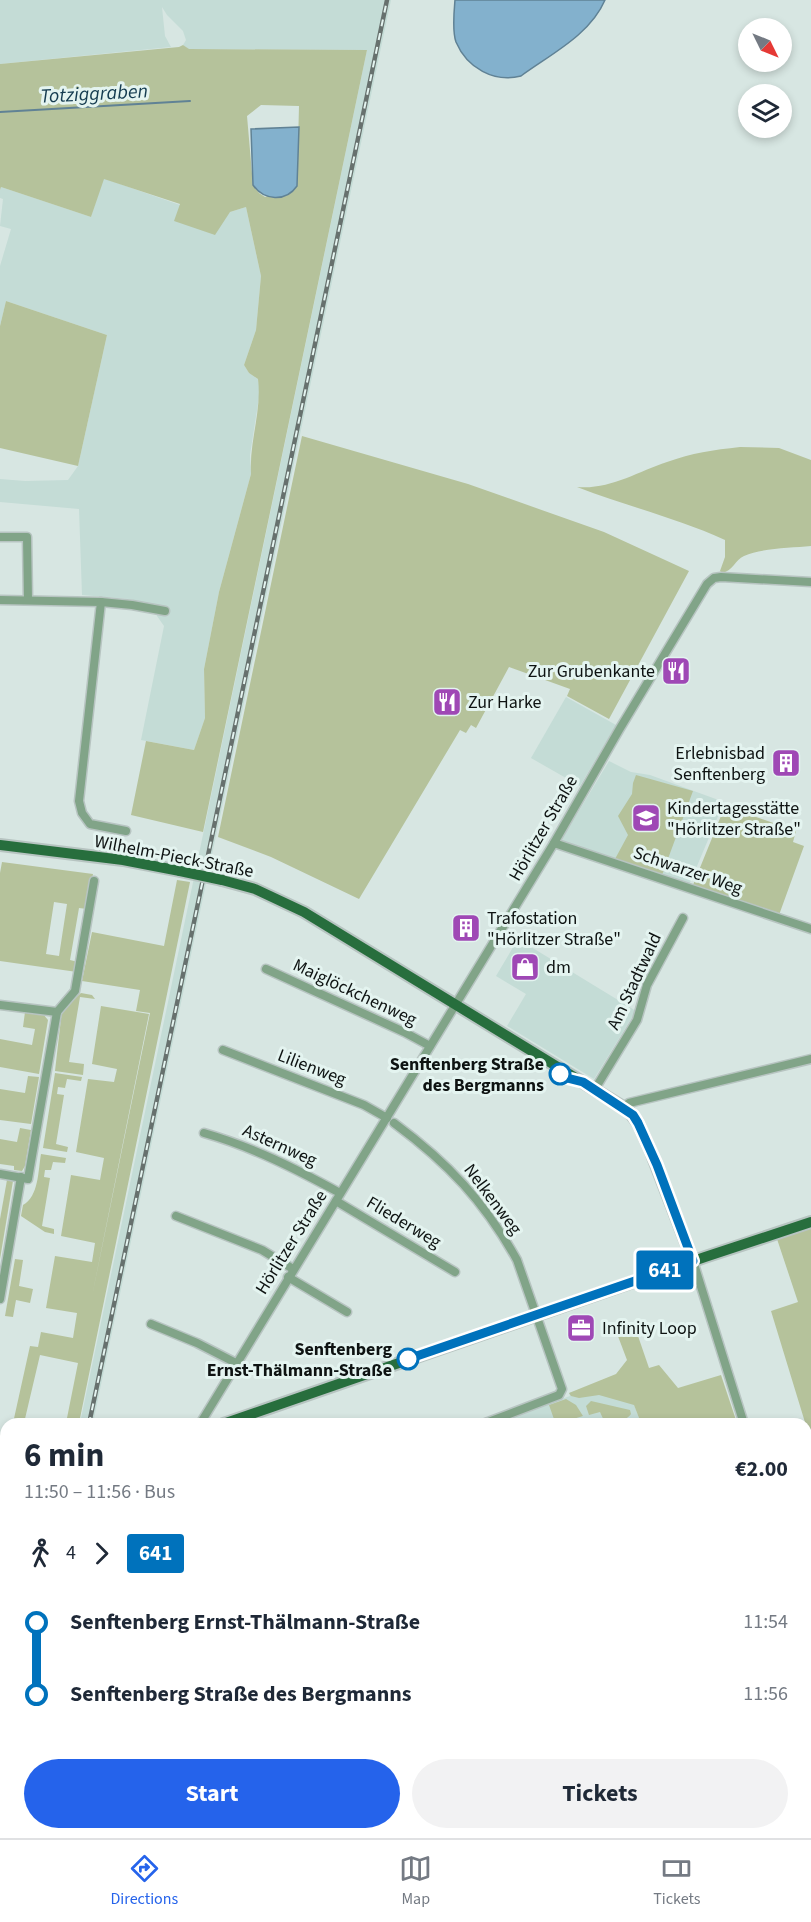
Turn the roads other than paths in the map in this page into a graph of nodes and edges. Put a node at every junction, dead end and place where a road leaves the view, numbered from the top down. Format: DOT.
graph roads {
  1 [pos="0,537"];
  2 [pos="811,582"];
  3 [pos="0,600"];
  4 [pos="28,600"];
  5 [pos="101,602"];
  6 [pos="165,611"];
  7 [pos="126,831"];
  8 [pos="554,843"];
  9 [pos="0,845"];
  10 [pos="94,881"];
  11 [pos="683,918"];
  12 [pos="811,929"];
  13 [pos="266,969"];
  14 [pos="456,1004"];
  15 [pos="0,1005"];
  16 [pos="57,1012"];
  17 [pos="430,1046"];
  18 [pos="223,1050"];
  19 [pos="811,1059"];
  20 [pos="595,1089"];
  21 [pos="623,1107"];
  22 [pos="390,1120"];
  23 [pos="204,1133"];
  24 [pos="0,1174"];
  25 [pos="24,1178"];
  26 [pos="338,1197"];
  27 [pos="176,1216"];
  28 [pos="811,1222"];
  29 [pos="693,1261"];
  30 [pos="455,1272"];
  31 [pos="291,1273"];
  32 [pos="0,1299"];
  33 [pos="347,1312"];
  34 [pos="536,1316"];
  35 [pos="152,1324"];
  36 [pos="236,1364"];
  37 [pos="204,1418"];
  38 [pos="240,1418"];
  39 [pos="498,1418"];
  40 [pos="742,1418"];
  1 -- 4 [label="street"];
  2 -- 8 [label="street, Hörlitzer Straße"];
  3 -- 4 [label="street"];
  4 -- 5 [label="street"];
  5 -- 6 [label="street"];
  5 -- 7 [label="street"];
  8 -- 12 [label="street, Schwarzer Weg"];
  8 -- 14 [label="street, Hörlitzer Straße"];
  9 -- 14 [label="main road, Wilhelm-Pieck-Straße, bridge"];
  10 -- 16 [label="street"];
  11 -- 20 [label="street, Am Stadtwald"];
  13 -- 17 [label="street, Maiglöckchenweg"];
  14 -- 17 [label="street, Hörlitzer Straße"];
  14 -- 20 [label="main road, Wilhelm-Pieck-Straße"];
  15 -- 16 [label="street"];
  16 -- 25 [label="street"];
  17 -- 22 [label="street, Hörlitzer Straße"];
  18 -- 22 [label="street, Lilienweg"];
  19 -- 21 [label="street"];
  20 -- 21 [label="main road, Wilhelm-Pieck-Straße"];
  21 -- 29 [label="main road, Wilhelm-Pieck-Straße"];
  22 -- 26 [label="street, Hörlitzer Straße"];
  22 -- 34 [label="street, Nelkenweg"];
  23 -- 26 [label="street, Asternweg"];
  24 -- 25 [label="street"];
  25 -- 32 [label="street"];
  26 -- 30 [label="street, Fliederweg"];
  26 -- 31 [label="street, Hörlitzer Straße"];
  27 -- 31 [label="street"];
  28 -- 29 [label="main road"];
  29 -- 34 [label="main road"];
  29 -- 40 [label="street"];
  31 -- 33 [label="street"];
  31 -- 36 [label="street, Hörlitzer Straße"];
  34 -- 38 [label="main road"];
  34 -- 39 [label="street, Nelkenweg"];
  35 -- 36 [label="street"];
  36 -- 37 [label="street, Hörlitzer Straße"];
}
